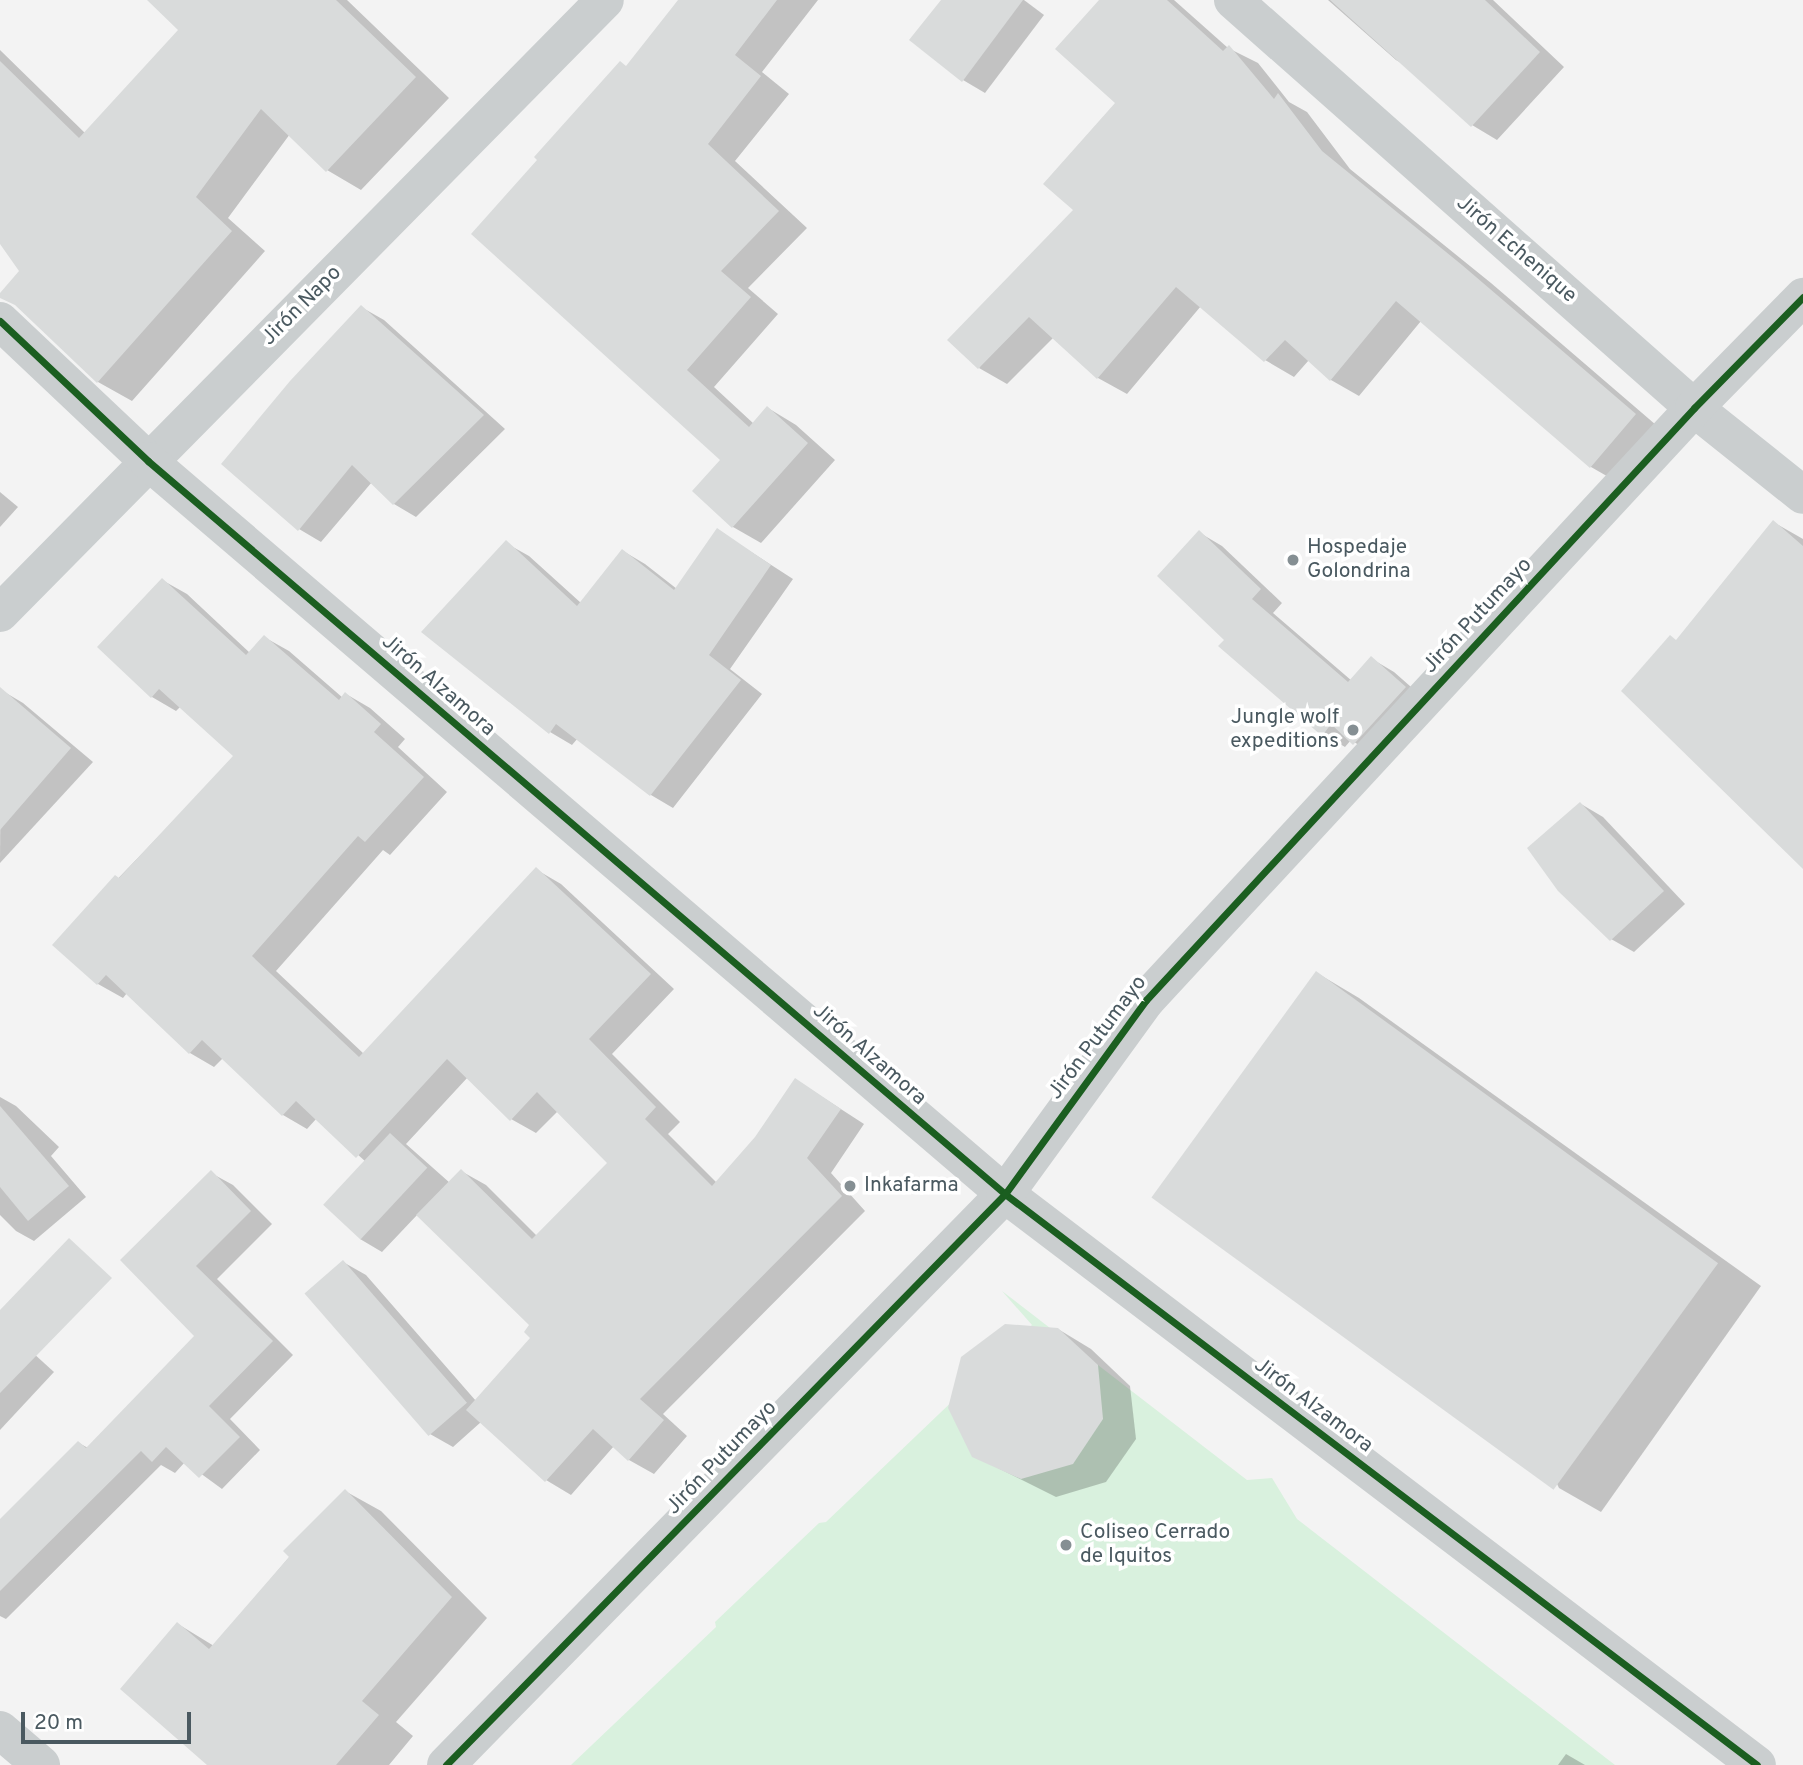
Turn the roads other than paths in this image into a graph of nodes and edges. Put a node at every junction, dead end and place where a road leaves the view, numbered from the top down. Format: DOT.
graph roads {
  1 [pos="605,0"];
  2 [pos="1233,0"];
  3 [pos="1803,297"];
  4 [pos="0,321"];
  5 [pos="1694,408"];
  6 [pos="148,461"];
  7 [pos="1803,495"];
  8 [pos="0,613"];
  9 [pos="1005,1194"];
  10 [pos="0,1730"];
  11 [pos="41,1765"];
  12 [pos="446,1765"];
  13 [pos="1757,1765"];
  1 -- 6 [label="street, Jirón Napo"];
  2 -- 5 [label="street, Jirón Echenique"];
  3 -- 5 [label="street, Jirón Putumayo"];
  4 -- 6 [label="street, Jirón Alzamora"];
  5 -- 7 [label="street, Jirón Echenique"];
  5 -- 9 [label="street, Jirón Putumayo"];
  6 -- 8 [label="street, Jirón Napo"];
  6 -- 9 [label="street, Jirón Alzamora"];
  9 -- 12 [label="street, Jirón Putumayo"];
  9 -- 13 [label="street, Jirón Alzamora"];
  10 -- 11 [label="street"];
}
